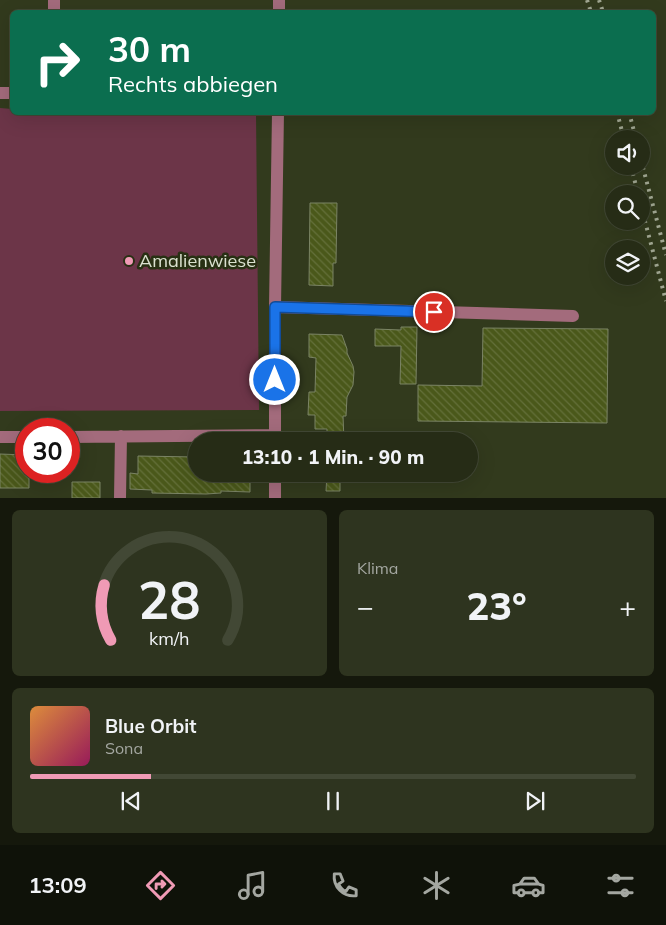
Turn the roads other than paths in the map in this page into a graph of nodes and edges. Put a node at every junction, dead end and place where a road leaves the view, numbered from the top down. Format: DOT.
graph roads {
  1 [pos="278,115"];
  2 [pos="275,307"];
  3 [pos="573,316"];
  4 [pos="275,432"];
  5 [pos="121,436"];
  6 [pos="0,437"];
  7 [pos="15,437"];
  8 [pos="80,437"];
  9 [pos="188,437"];
  10 [pos="275,482"];
  11 [pos="120,498"];
  12 [pos="275,498"];
  1 -- 2 [label="street"];
  2 -- 3 [label="street"];
  2 -- 4 [label="street"];
  5 -- 8 [label="street"];
  5 -- 9 [label="street"];
  5 -- 11 [label="street"];
  6 -- 7 [label="street"];
  10 -- 12 [label="street"];
}
